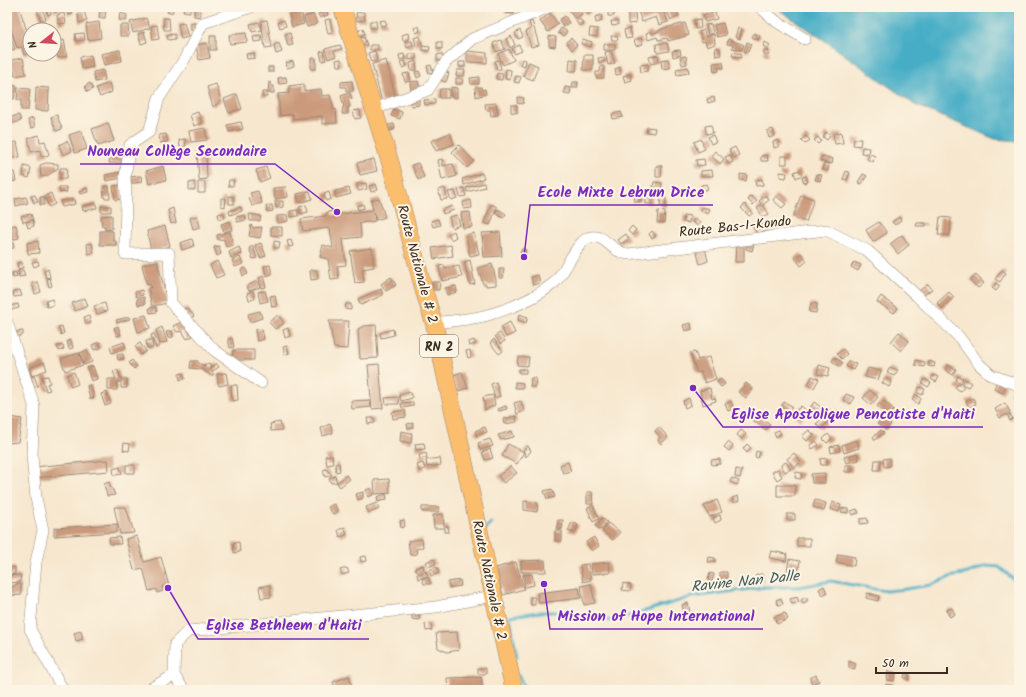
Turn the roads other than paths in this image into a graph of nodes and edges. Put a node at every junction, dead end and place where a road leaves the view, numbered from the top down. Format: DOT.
graph roads {
  1 [pos="251,7"];
  2 [pos="342,7"];
  3 [pos="549,7"];
  4 [pos="760,7"];
  5 [pos="805,39"];
  6 [pos="374,109"];
  7 [pos="7,322"];
  8 [pos="434,323"];
  9 [pos="261,383"];
  10 [pos="1019,386"];
  11 [pos="493,596"];
  12 [pos="174,675"];
  13 [pos="63,690"];
  14 [pos="148,690"];
  15 [pos="184,690"];
  16 [pos="514,690"];
  1 -- 9 [label="street"];
  2 -- 6 [label="main road, Route Nationale # 2 / RN 2"];
  3 -- 6 [label="street"];
  4 -- 5 [label="street"];
  6 -- 8 [label="main road, Route Nationale # 2 / RN 2"];
  7 -- 13 [label="street"];
  8 -- 10 [label="street, Route Bas-I-Kondo"];
  8 -- 11 [label="main road, Route Nationale # 2 / RN 2"];
  11 -- 12 [label="street"];
  11 -- 16 [label="main road, Route Nationale # 2 / RN 2"];
  12 -- 14 [label="street"];
  12 -- 15 [label="street"];
}
